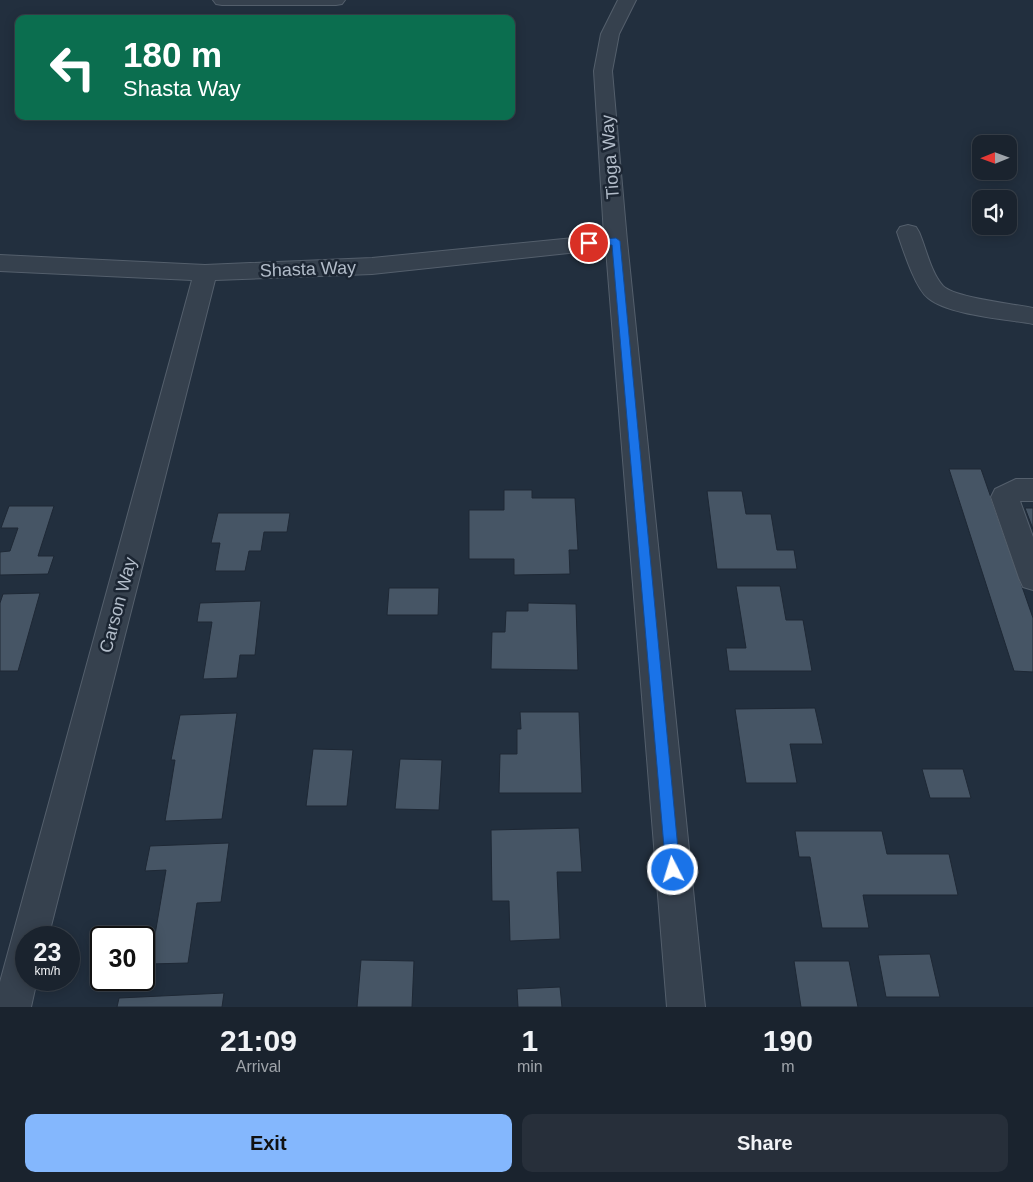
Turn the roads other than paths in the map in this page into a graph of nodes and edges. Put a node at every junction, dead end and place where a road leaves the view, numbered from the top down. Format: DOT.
graph roads {
  1 [pos="222,0"];
  2 [pos="336,0"];
  3 [pos="627,0"];
  4 [pos="908,232"];
  5 [pos="616,241"];
  6 [pos="0,263"];
  7 [pos="205,273"];
  8 [pos="1033,316"];
  9 [pos="1033,490"];
  10 [pos="1033,578"];
  11 [pos="33,926"];
  12 [pos="16,991"];
  13 [pos="12,1007"];
  14 [pos="686,1007"];
  1 -- 2 [label="street"];
  3 -- 5 [label="street, Tioga Way"];
  4 -- 8 [label="street"];
  5 -- 7 [label="street, Shasta Way"];
  5 -- 14 [label="street, Tioga Way"];
  6 -- 7 [label="street, Shasta Way"];
  7 -- 11 [label="street, Carson Way"];
  9 -- 10 [label="street"];
  12 -- 13 [label="street"];
}
